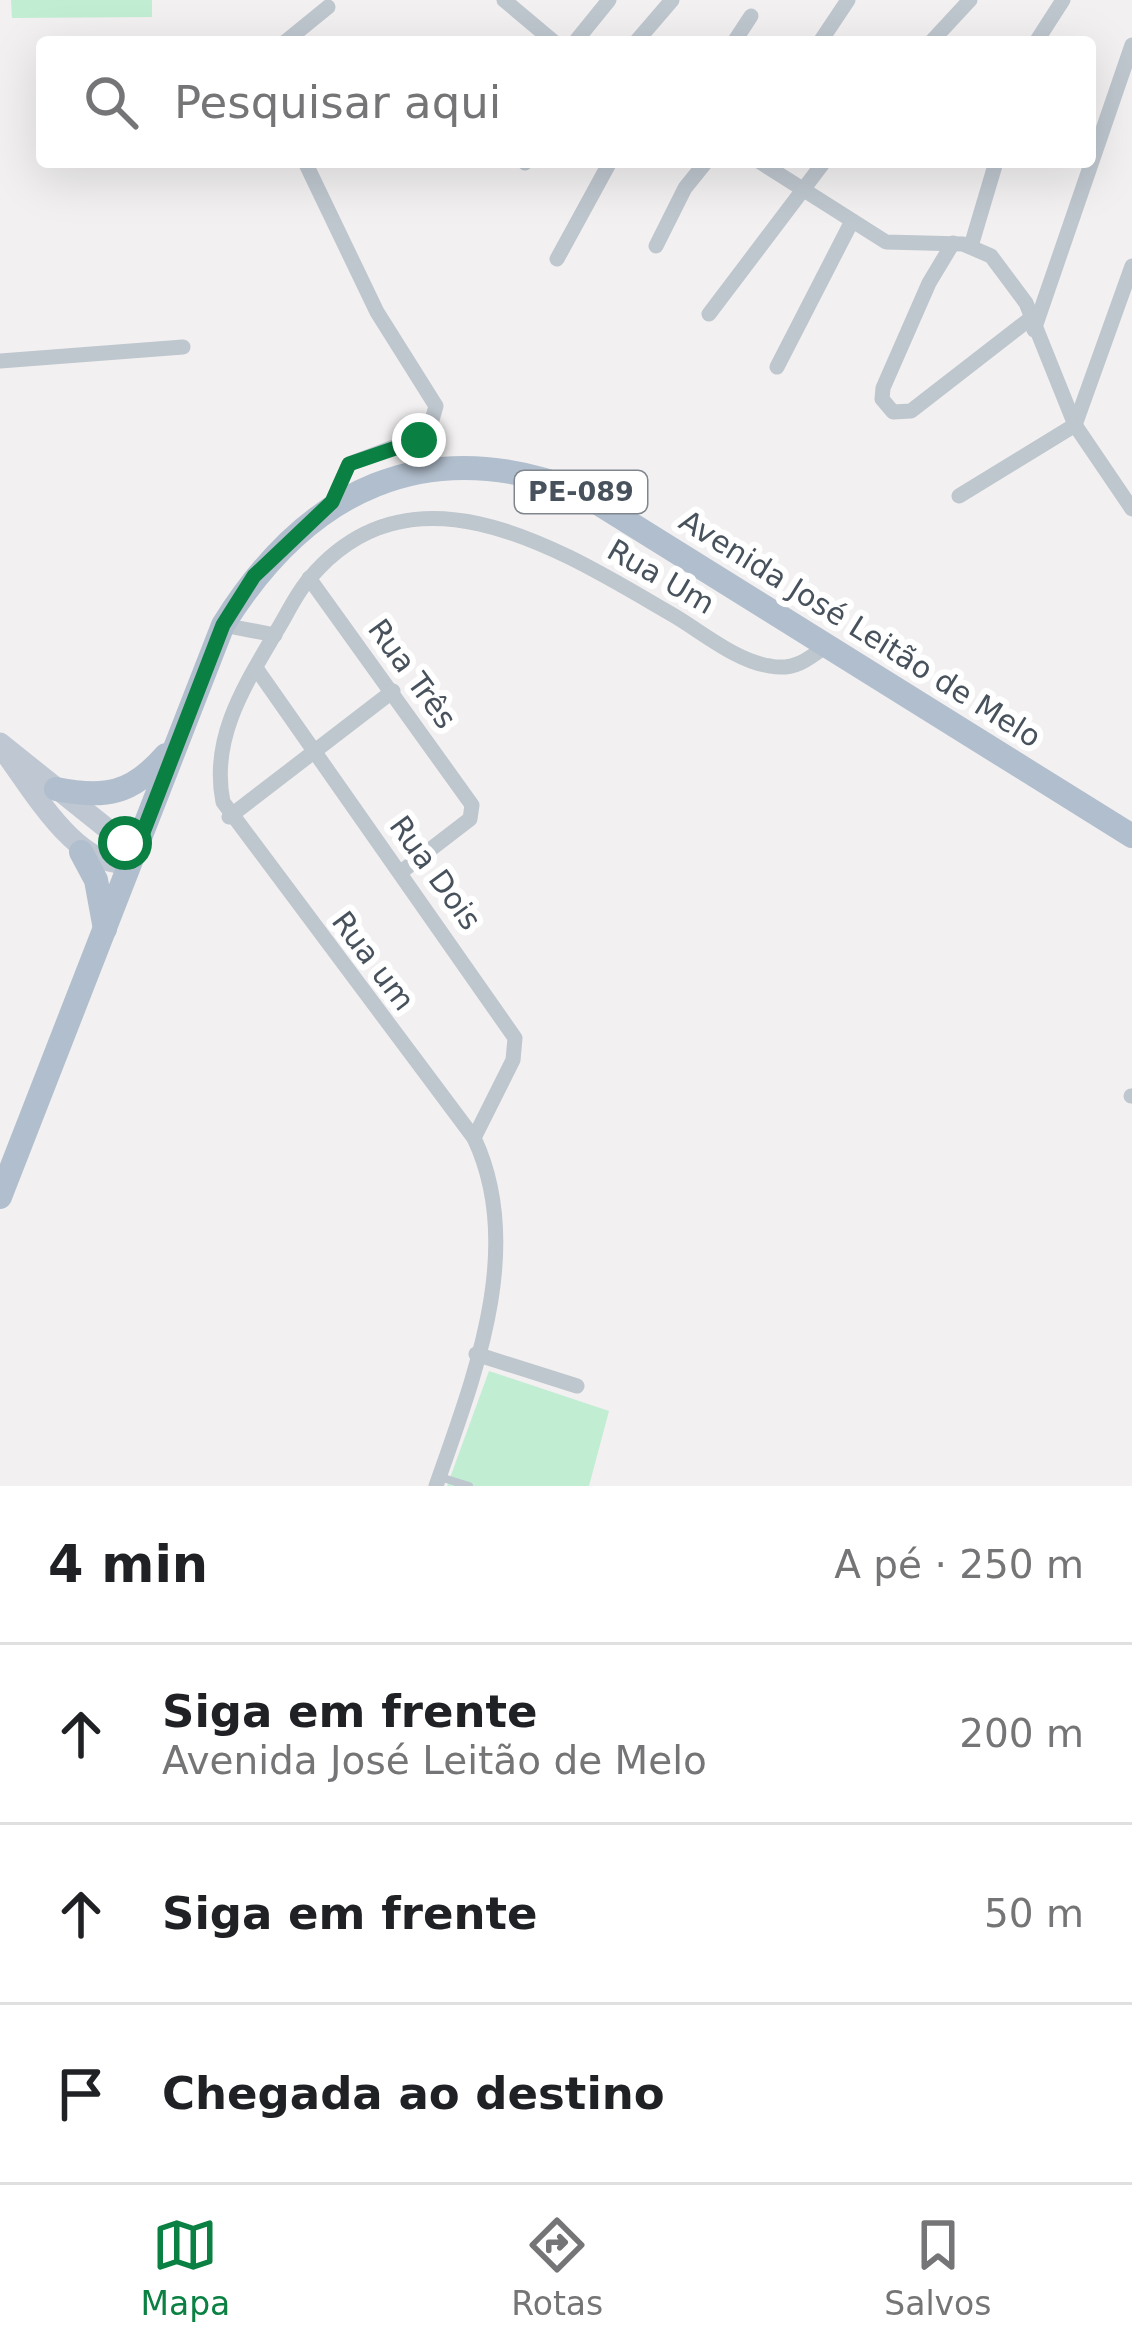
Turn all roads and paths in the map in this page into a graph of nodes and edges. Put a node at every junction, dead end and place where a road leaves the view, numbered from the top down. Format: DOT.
graph roads {
  1 [pos="504,0"];
  2 [pos="609,0"];
  3 [pos="672,0"];
  4 [pos="848,0"];
  5 [pos="970,0"];
  6 [pos="1063,0"];
  7 [pos="328,7"];
  8 [pos="751,16"];
  9 [pos="292,36"];
  10 [pos="547,36"];
  11 [pos="580,36"];
  12 [pos="640,36"];
  13 [pos="738,36"];
  14 [pos="824,36"];
  15 [pos="937,36"];
  16 [pos="1040,36"];
  17 [pos="1132,45"];
  18 [pos="1096,146"];
  19 [pos="308,168"];
  20 [pos="607,168"];
  21 [pos="701,168"];
  22 [pos="770,168"];
  23 [pos="819,168"];
  24 [pos="994,168"];
  25 [pos="1088,168"];
  26 [pos="803,188"];
  27 [pos="852,221"];
  28 [pos="962,244"];
  29 [pos="656,247"];
  30 [pos="557,259"];
  31 [pos="1132,266"];
  32 [pos="709,314"];
  33 [pos="1033,324"];
  34 [pos="183,347"];
  35 [pos="0,361"];
  36 [pos="777,367"];
  37 [pos="1075,425"];
  38 [pos="959,496"];
  39 [pos="332,502"];
  40 [pos="1132,509"];
  41 [pos="309,578"];
  42 [pos="223,625"];
  43 [pos="275,635"];
  44 [pos="827,645"];
  45 [pos="256,668"];
  46 [pos="393,692"];
  47 [pos="0,744"];
  48 [pos="171,748"];
  49 [pos="314,751"];
  50 [pos="56,789"];
  51 [pos="230,817"];
  52 [pos="1132,836"];
  53 [pos="82,852"];
  54 [pos="132,861"];
  55 [pos="401,872"];
  56 [pos="106,934"];
  57 [pos="474,1138"];
  58 [pos="0,1197"];
  59 [pos="476,1354"];
  60 [pos="578,1386"];
  61 [pos="437,1481"];
  62 [pos="469,1486"];
  1 -- 10 [label="street"];
  2 -- 11 [label="street"];
  3 -- 12 [label="street"];
  4 -- 14 [label="street"];
  5 -- 15 [label="street"];
  6 -- 16 [label="street"];
  7 -- 9 [label="street"];
  8 -- 13 [label="street"];
  17 -- 18 [label="street"];
  19 -- 39 [label="street"];
  20 -- 30 [label="street"];
  21 -- 29 [label="street"];
  22 -- 26 [label="street"];
  23 -- 26 [label="street"];
  24 -- 28 [label="street"];
  25 -- 33 [label="street"];
  26 -- 27 [label="street"];
  26 -- 32 [label="street"];
  27 -- 28 [label="street"];
  27 -- 36 [label="street"];
  28 -- 33 [label="street"];
  28 -- 33 [label="street"];
  31 -- 37 [label="street"];
  33 -- 37 [label="street"];
  34 -- 35 [label="street"];
  37 -- 38 [label="street"];
  37 -- 40 [label="street"];
  39 -- 42 [label="main road, Avenida José Leitão de Melo / PE-089"];
  39 -- 44 [label="main road, Avenida José Leitão de Melo / PE-089"];
  41 -- 43 [label="street, Rua Um"];
  41 -- 44 [label="street, Rua Um"];
  41 -- 46 [label="street, Rua Três"];
  42 -- 43 [label="street"];
  42 -- 48 [label="main road, Avenida José Leitão de Melo / PE-089"];
  43 -- 45 [label="street, Rua Um"];
  44 -- 52 [label="main road, Avenida José Leitão de Melo / PE-089"];
  45 -- 49 [label="street, Rua Dois"];
  45 -- 51 [label="street, Rua Um"];
  46 -- 49 [label="street"];
  46 -- 55 [label="street, Rua Três"];
  47 -- 50 [label="street"];
  47 -- 53 [label="street"];
  48 -- 50 [label="main road"];
  48 -- 54 [label="main road, Avenida José Leitão de Melo / PE-089"];
  49 -- 51 [label="street"];
  49 -- 55 [label="street, Rua Dois"];
  50 -- 54 [label="street"];
  51 -- 57 [label="street, Rua um"];
  53 -- 54 [label="street"];
  53 -- 56 [label="main road"];
  54 -- 56 [label="main road, Avenida José Leitão de Melo / PE-089"];
  55 -- 57 [label="street, Rua Dois"];
  56 -- 58 [label="main road, Avenida José Leitão de Melo / PE-089"];
  57 -- 59 [label="street, Rua um"];
  59 -- 60 [label="street"];
  59 -- 61 [label="street, Rua um"];
  61 -- 62 [label="lane"];
}
